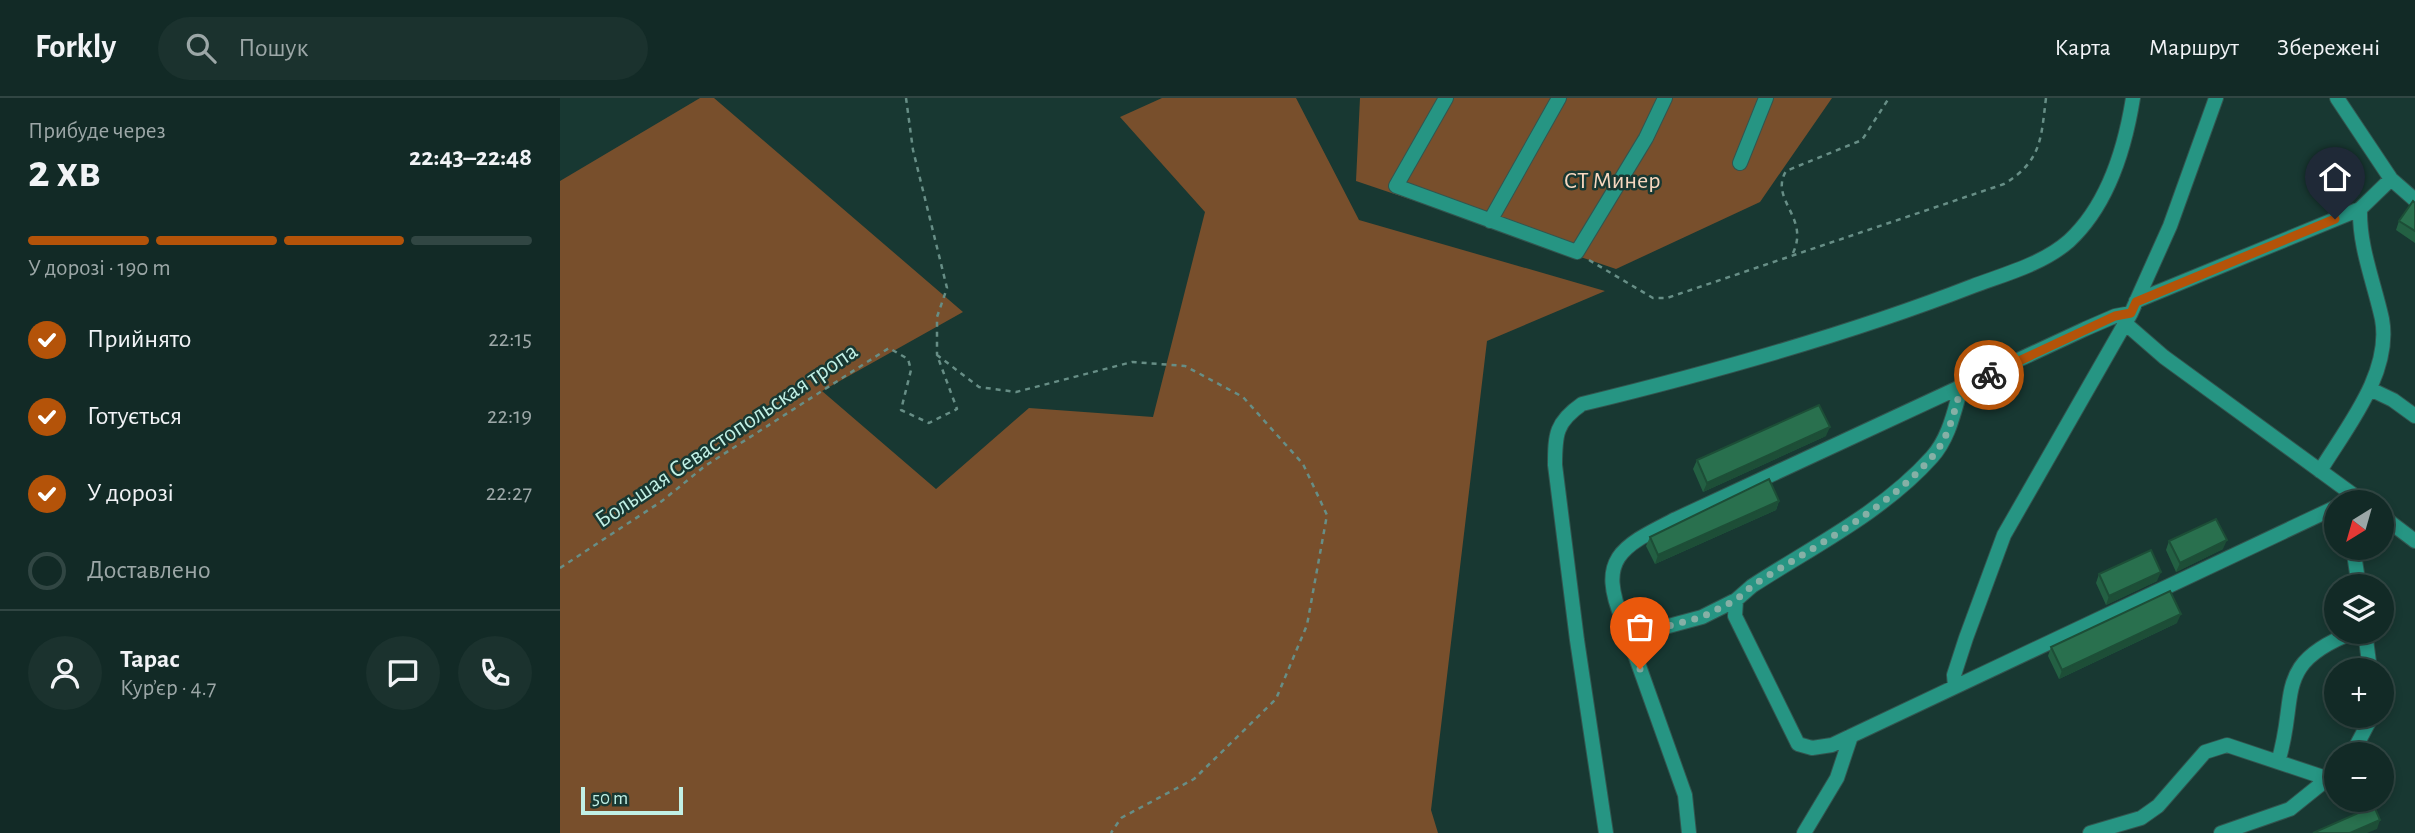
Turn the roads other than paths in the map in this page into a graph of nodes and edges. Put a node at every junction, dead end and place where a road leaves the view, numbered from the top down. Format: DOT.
graph roads {
  1 [pos="1446,98"];
  2 [pos="1559,98"];
  3 [pos="1665,98"];
  4 [pos="1766,98"];
  5 [pos="2133,98"];
  6 [pos="2216,98"];
  7 [pos="2337,98"];
  8 [pos="1740,163"];
  9 [pos="2391,178"];
  10 [pos="2415,200"];
  11 [pos="2360,209"];
  12 [pos="1490,221"];
  13 [pos="2131,313"];
  14 [pos="1961,388"];
  15 [pos="2370,389"];
  16 [pos="2415,416"];
  17 [pos="2320,471"];
  18 [pos="2342,490"];
  19 [pos="2324,513"];
  20 [pos="2394,525"];
  21 [pos="2415,541"];
  22 [pos="1736,600"];
  23 [pos="1623,621"];
  24 [pos="2327,644"];
  25 [pos="1955,686"];
  26 [pos="1851,736"];
  27 [pos="2278,762"];
  28 [pos="2324,773"];
  29 [pos="2324,781"];
  30 [pos="1606,833"];
  31 [pos="1689,833"];
  32 [pos="1804,833"];
  33 [pos="2090,833"];
  34 [pos="2221,833"];
  1 -- 12 [label="lane"];
  2 -- 12 [label="lane"];
  3 -- 12 [label="lane"];
  4 -- 8 [label="lane"];
  5 -- 30 [label="lane"];
  6 -- 13 [label="lane"];
  7 -- 9 [label="lane"];
  9 -- 10 [label="lane"];
  9 -- 11 [label="lane"];
  11 -- 13 [label="lane"];
  11 -- 15 [label="lane"];
  13 -- 14 [label="lane"];
  13 -- 17 [label="lane"];
  13 -- 25 [label="lane"];
  14 -- 22 [label="lane"];
  14 -- 23 [label="lane"];
  15 -- 16 [label="lane"];
  15 -- 17 [label="lane"];
  17 -- 18 [label="lane"];
  19 -- 25 [label="lane"];
  20 -- 21 [label="lane"];
  22 -- 23 [label="lane"];
  22 -- 26 [label="lane"];
  23 -- 31 [label="lane"];
  24 -- 27 [label="lane"];
  25 -- 26 [label="lane"];
  26 -- 32 [label="lane"];
  27 -- 28 [label="lane"];
  27 -- 33 [label="lane"];
  29 -- 34 [label="lane"];
}
